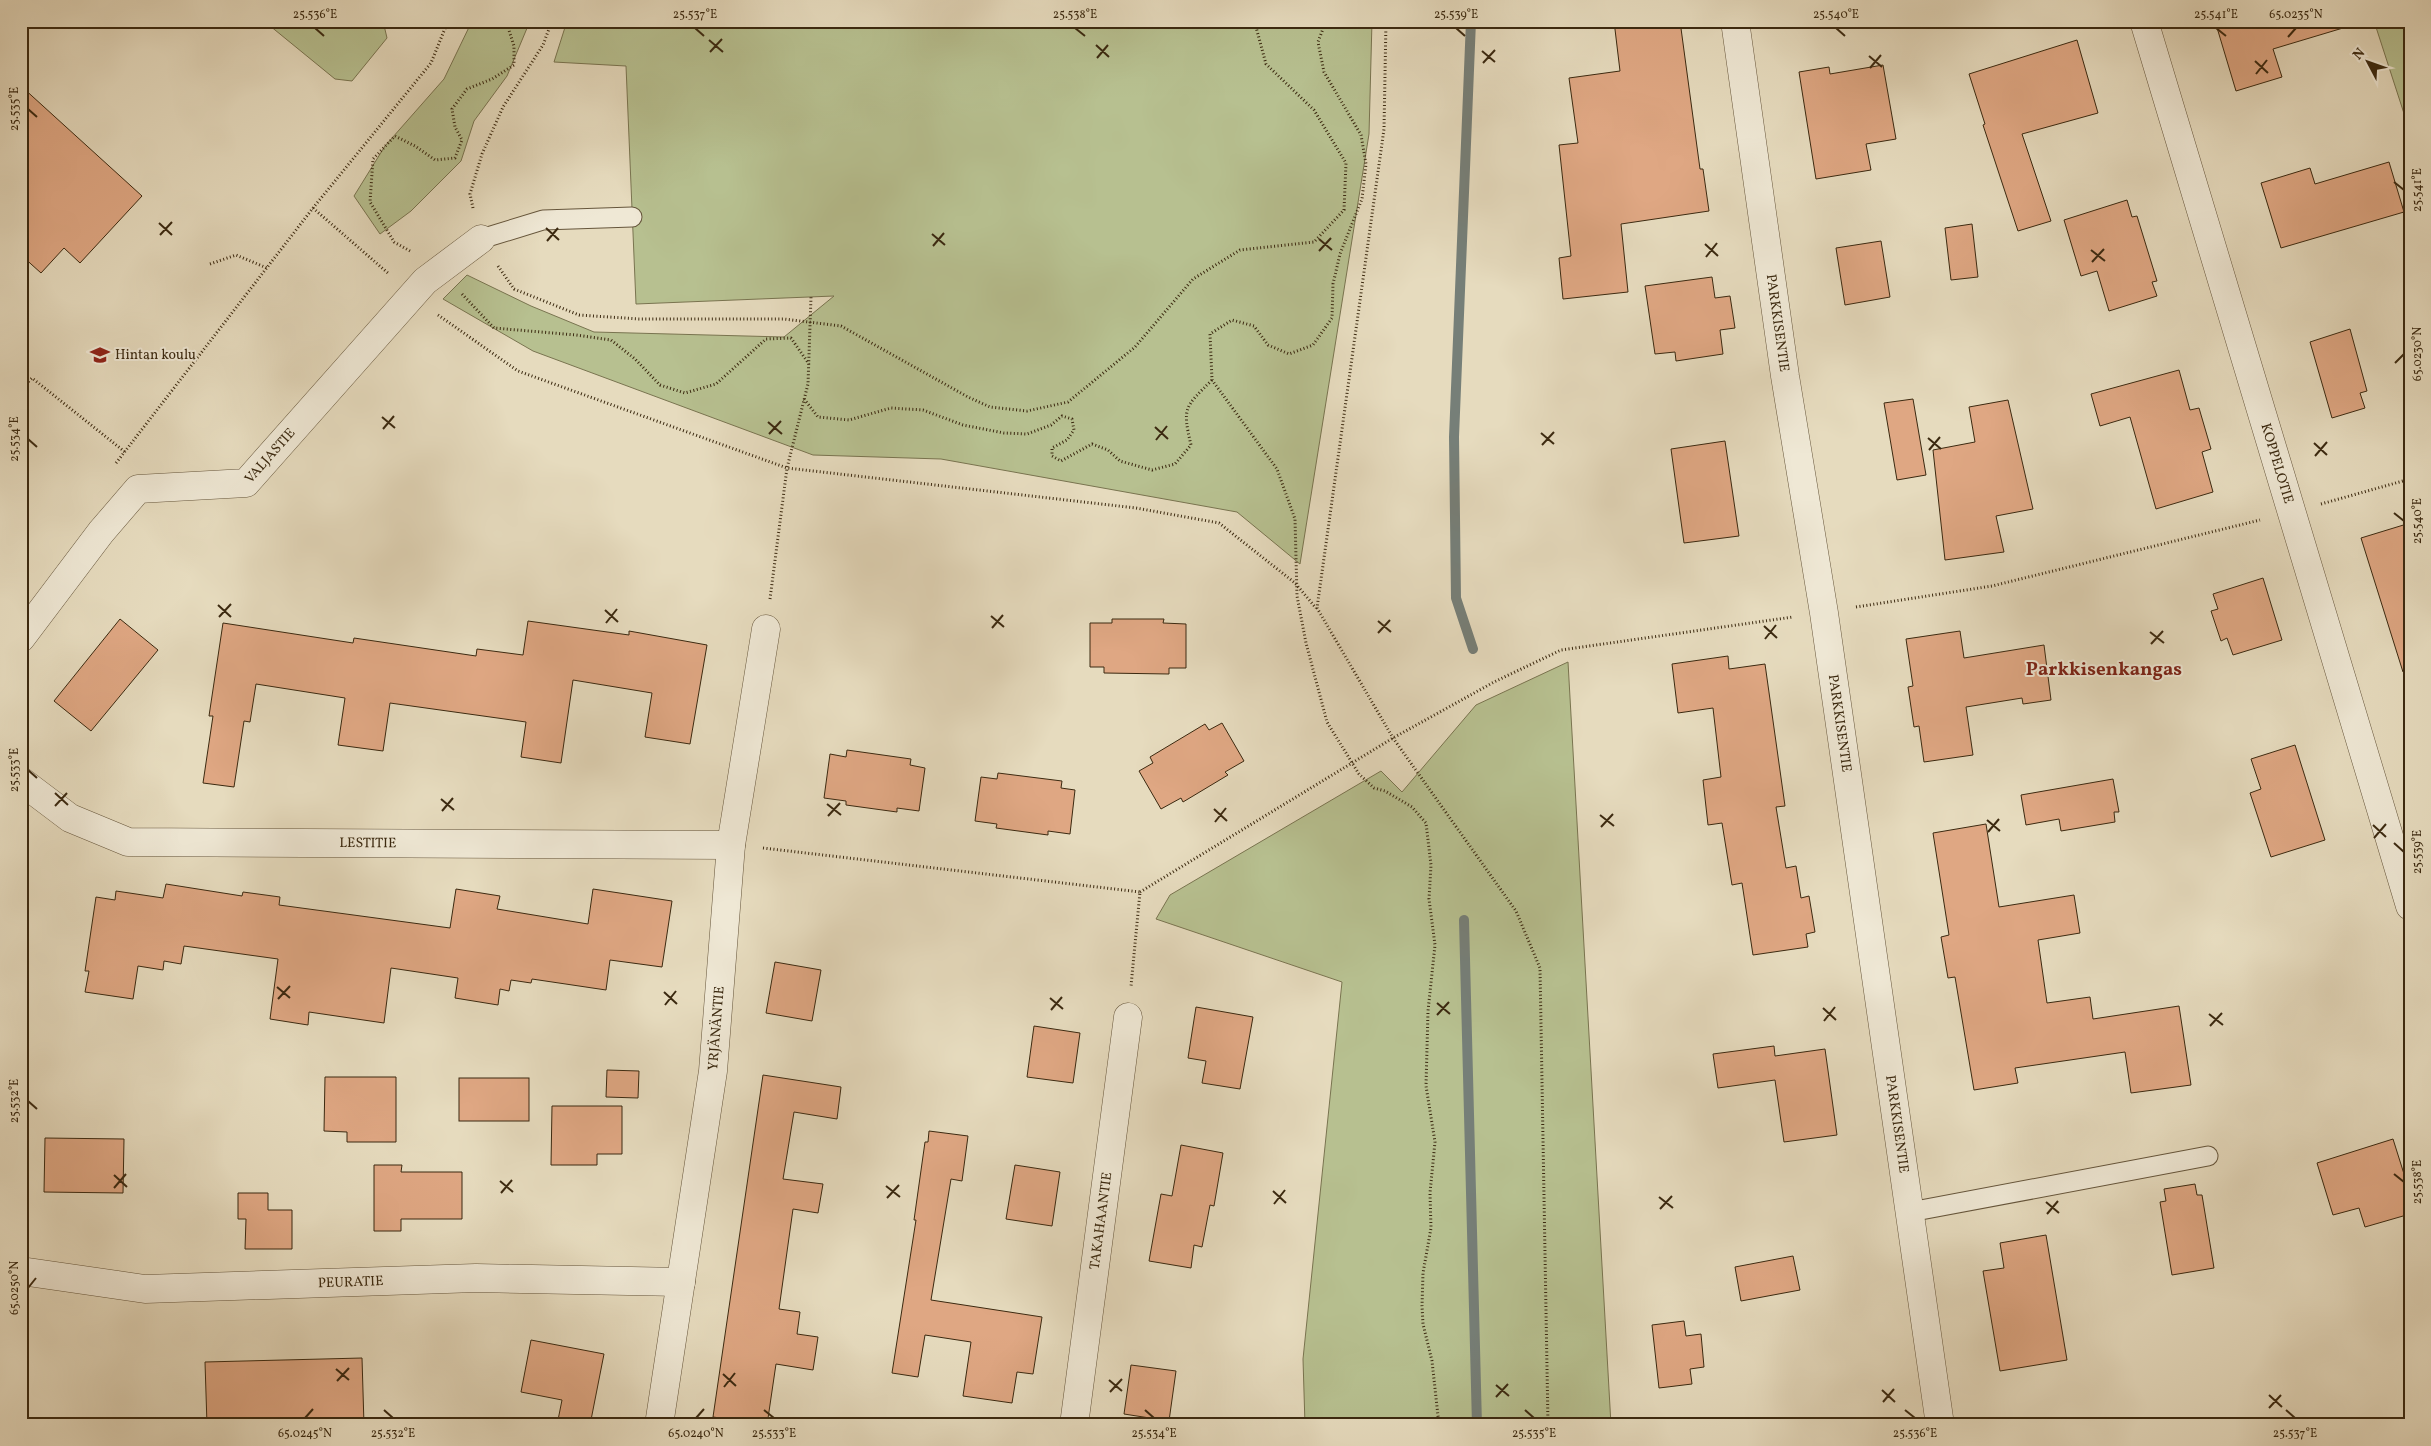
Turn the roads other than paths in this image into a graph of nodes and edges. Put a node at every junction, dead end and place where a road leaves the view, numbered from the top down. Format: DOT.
graph roads {
  1 [pos="1735,21"];
  2 [pos="2144,21"];
  3 [pos="632,217"];
  4 [pos="482,239"];
  5 [pos="766,630"];
  6 [pos="21,638"];
  7 [pos="21,781"];
  8 [pos="731,845"];
  9 [pos="2410,906"];
  10 [pos="1128,1016"];
  11 [pos="2208,1156"];
  12 [pos="1910,1212"];
  13 [pos="21,1271"];
  14 [pos="681,1282"];
  15 [pos="659,1425"];
  16 [pos="1074,1425"];
  17 [pos="1940,1425"];
  1 -- 12 [label="street, PARKKISENTIE"];
  2 -- 9 [label="street, KOPPELOTIE"];
  3 -- 4 [label="lane"];
  4 -- 6 [label="street, VALJASTIE"];
  5 -- 8 [label="street, YRJÄNÄNTIE"];
  7 -- 8 [label="street, LESTITIE"];
  8 -- 14 [label="street, YRJÄNÄNTIE"];
  10 -- 16 [label="street, TAKAHAANTIE"];
  11 -- 12 [label="lane"];
  12 -- 17 [label="street, PARKKISENTIE"];
  13 -- 14 [label="street, PEURATIE"];
  14 -- 15 [label="street, YRJÄNÄNTIE"];
}
